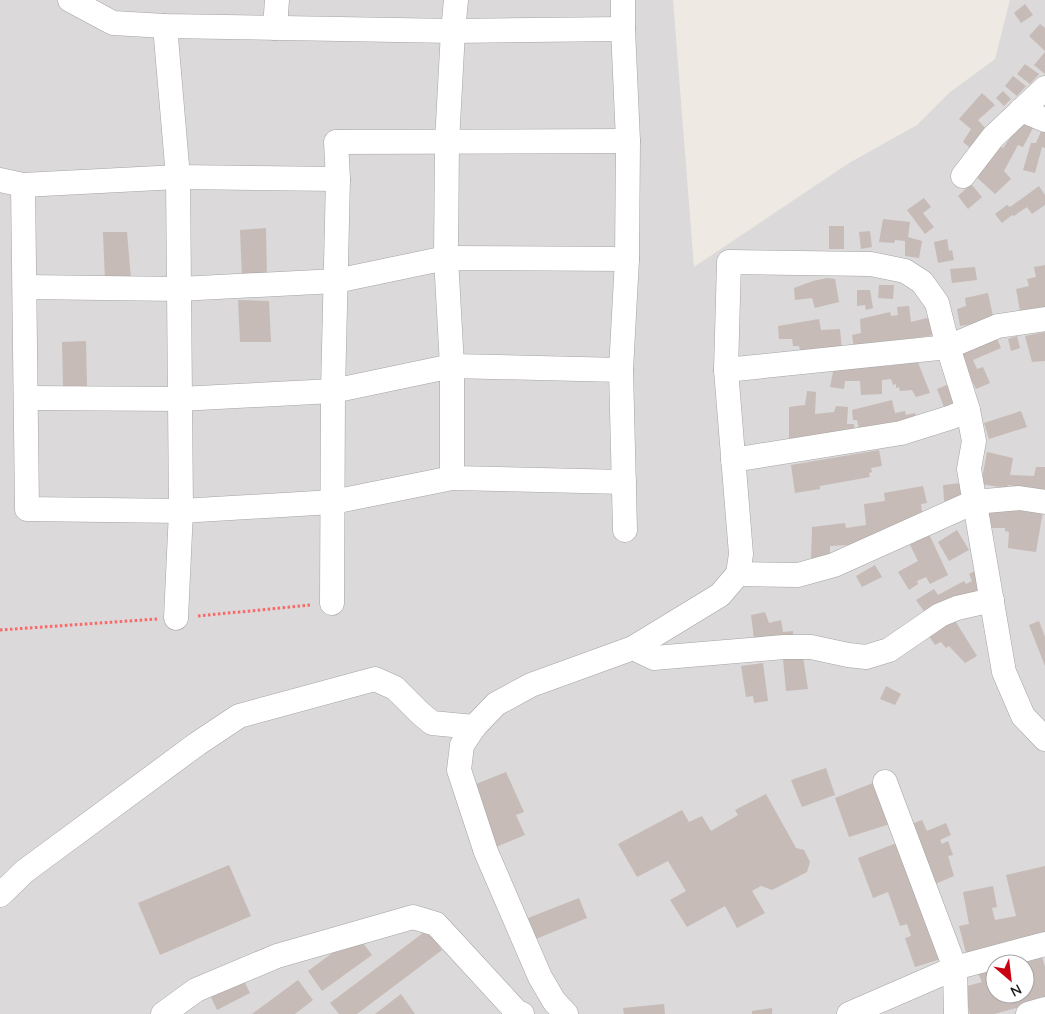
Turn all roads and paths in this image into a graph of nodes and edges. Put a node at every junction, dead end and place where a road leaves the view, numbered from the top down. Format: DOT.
graph roads {
  1 [pos="70,0"];
  2 [pos="277,0"];
  3 [pos="456,0"];
  4 [pos="623,0"];
  5 [pos="165,26"];
  6 [pos="275,28"];
  7 [pos="623,29"];
  8 [pos="453,32"];
  9 [pos="1045,88"];
  10 [pos="1021,110"];
  11 [pos="1045,120"];
  12 [pos="628,141"];
  13 [pos="447,142"];
  14 [pos="963,176"];
  15 [pos="178,177"];
  16 [pos="0,180"];
  17 [pos="338,180"];
  18 [pos="23,184"];
  19 [pos="446,258"];
  20 [pos="627,259"];
  21 [pos="336,282"];
  22 [pos="25,287"];
  23 [pos="179,289"];
  24 [pos="1045,319"];
  25 [pos="948,347"];
  26 [pos="452,366"];
  27 [pos="621,370"];
  28 [pos="726,370"];
  29 [pos="333,391"];
  30 [pos="26,398"];
  31 [pos="180,398"];
  32 [pos="968,410"];
  33 [pos="733,460"];
  34 [pos="452,478"];
  35 [pos="624,482"];
  36 [pos="333,502"];
  37 [pos="974,502"];
  38 [pos="1045,502"];
  39 [pos="181,512"];
  40 [pos="625,530"];
  41 [pos="738,574"];
  42 [pos="992,600"];
  43 [pos="332,602"];
  44 [pos="176,618"];
  45 [pos="633,648"];
  46 [pos="474,727"];
  47 [pos="1045,739"];
  48 [pos="885,782"];
  49 [pos="0,895"];
  50 [pos="1045,944"];
  51 [pos="955,968"];
  52 [pos="1045,1009"];
  53 [pos="163,1014"];
  54 [pos="522,1014"];
  55 [pos="566,1014"];
  56 [pos="849,1014"];
  57 [pos="956,1014"];
  58 [pos="1028,1014"];
  1 -- 5 [label="street"];
  2 -- 6 [label="street"];
  3 -- 8 [label="street"];
  4 -- 7 [label="street"];
  5 -- 6 [label="street"];
  5 -- 15 [label="street"];
  6 -- 8 [label="street"];
  7 -- 8 [label="street"];
  7 -- 12 [label="street"];
  8 -- 13 [label="street"];
  9 -- 10 [label="street"];
  10 -- 11 [label="street"];
  10 -- 14 [label="street"];
  12 -- 13 [label="street"];
  12 -- 20 [label="street"];
  13 -- 17 [label="street"];
  13 -- 19 [label="street"];
  15 -- 17 [label="street"];
  15 -- 18 [label="street"];
  15 -- 23 [label="street"];
  16 -- 18 [label="street"];
  17 -- 21 [label="street"];
  18 -- 22 [label="street"];
  19 -- 20 [label="street"];
  19 -- 21 [label="street"];
  19 -- 26 [label="street"];
  20 -- 27 [label="street"];
  21 -- 23 [label="street"];
  21 -- 29 [label="street"];
  22 -- 23 [label="street"];
  22 -- 30 [label="street"];
  23 -- 31 [label="street"];
  24 -- 25 [label="street"];
  25 -- 28 [label="street"];
  25 -- 28 [label="street"];
  25 -- 32 [label="street"];
  26 -- 27 [label="street"];
  26 -- 29 [label="street"];
  26 -- 34 [label="street"];
  27 -- 35 [label="street"];
  28 -- 33 [label="street"];
  29 -- 31 [label="street"];
  29 -- 36 [label="street"];
  30 -- 31 [label="street"];
  30 -- 39 [label="street"];
  31 -- 39 [label="street"];
  32 -- 33 [label="street"];
  32 -- 37 [label="street"];
  33 -- 41 [label="street"];
  34 -- 35 [label="street"];
  34 -- 36 [label="street"];
  35 -- 40 [label="street"];
  36 -- 39 [label="street"];
  36 -- 43 [label="street"];
  37 -- 38 [label="street"];
  37 -- 41 [label="street"];
  37 -- 42 [label="street"];
  39 -- 44 [label="street"];
  41 -- 45 [label="street"];
  42 -- 45 [label="street"];
  42 -- 47 [label="street"];
  45 -- 46 [label="street"];
  46 -- 49 [label="street"];
  46 -- 55 [label="street"];
  48 -- 51 [label="street"];
  50 -- 51 [label="street"];
  51 -- 56 [label="street"];
  51 -- 57 [label="street"];
  52 -- 58 [label="street"];
  53 -- 54 [label="street"];
}
